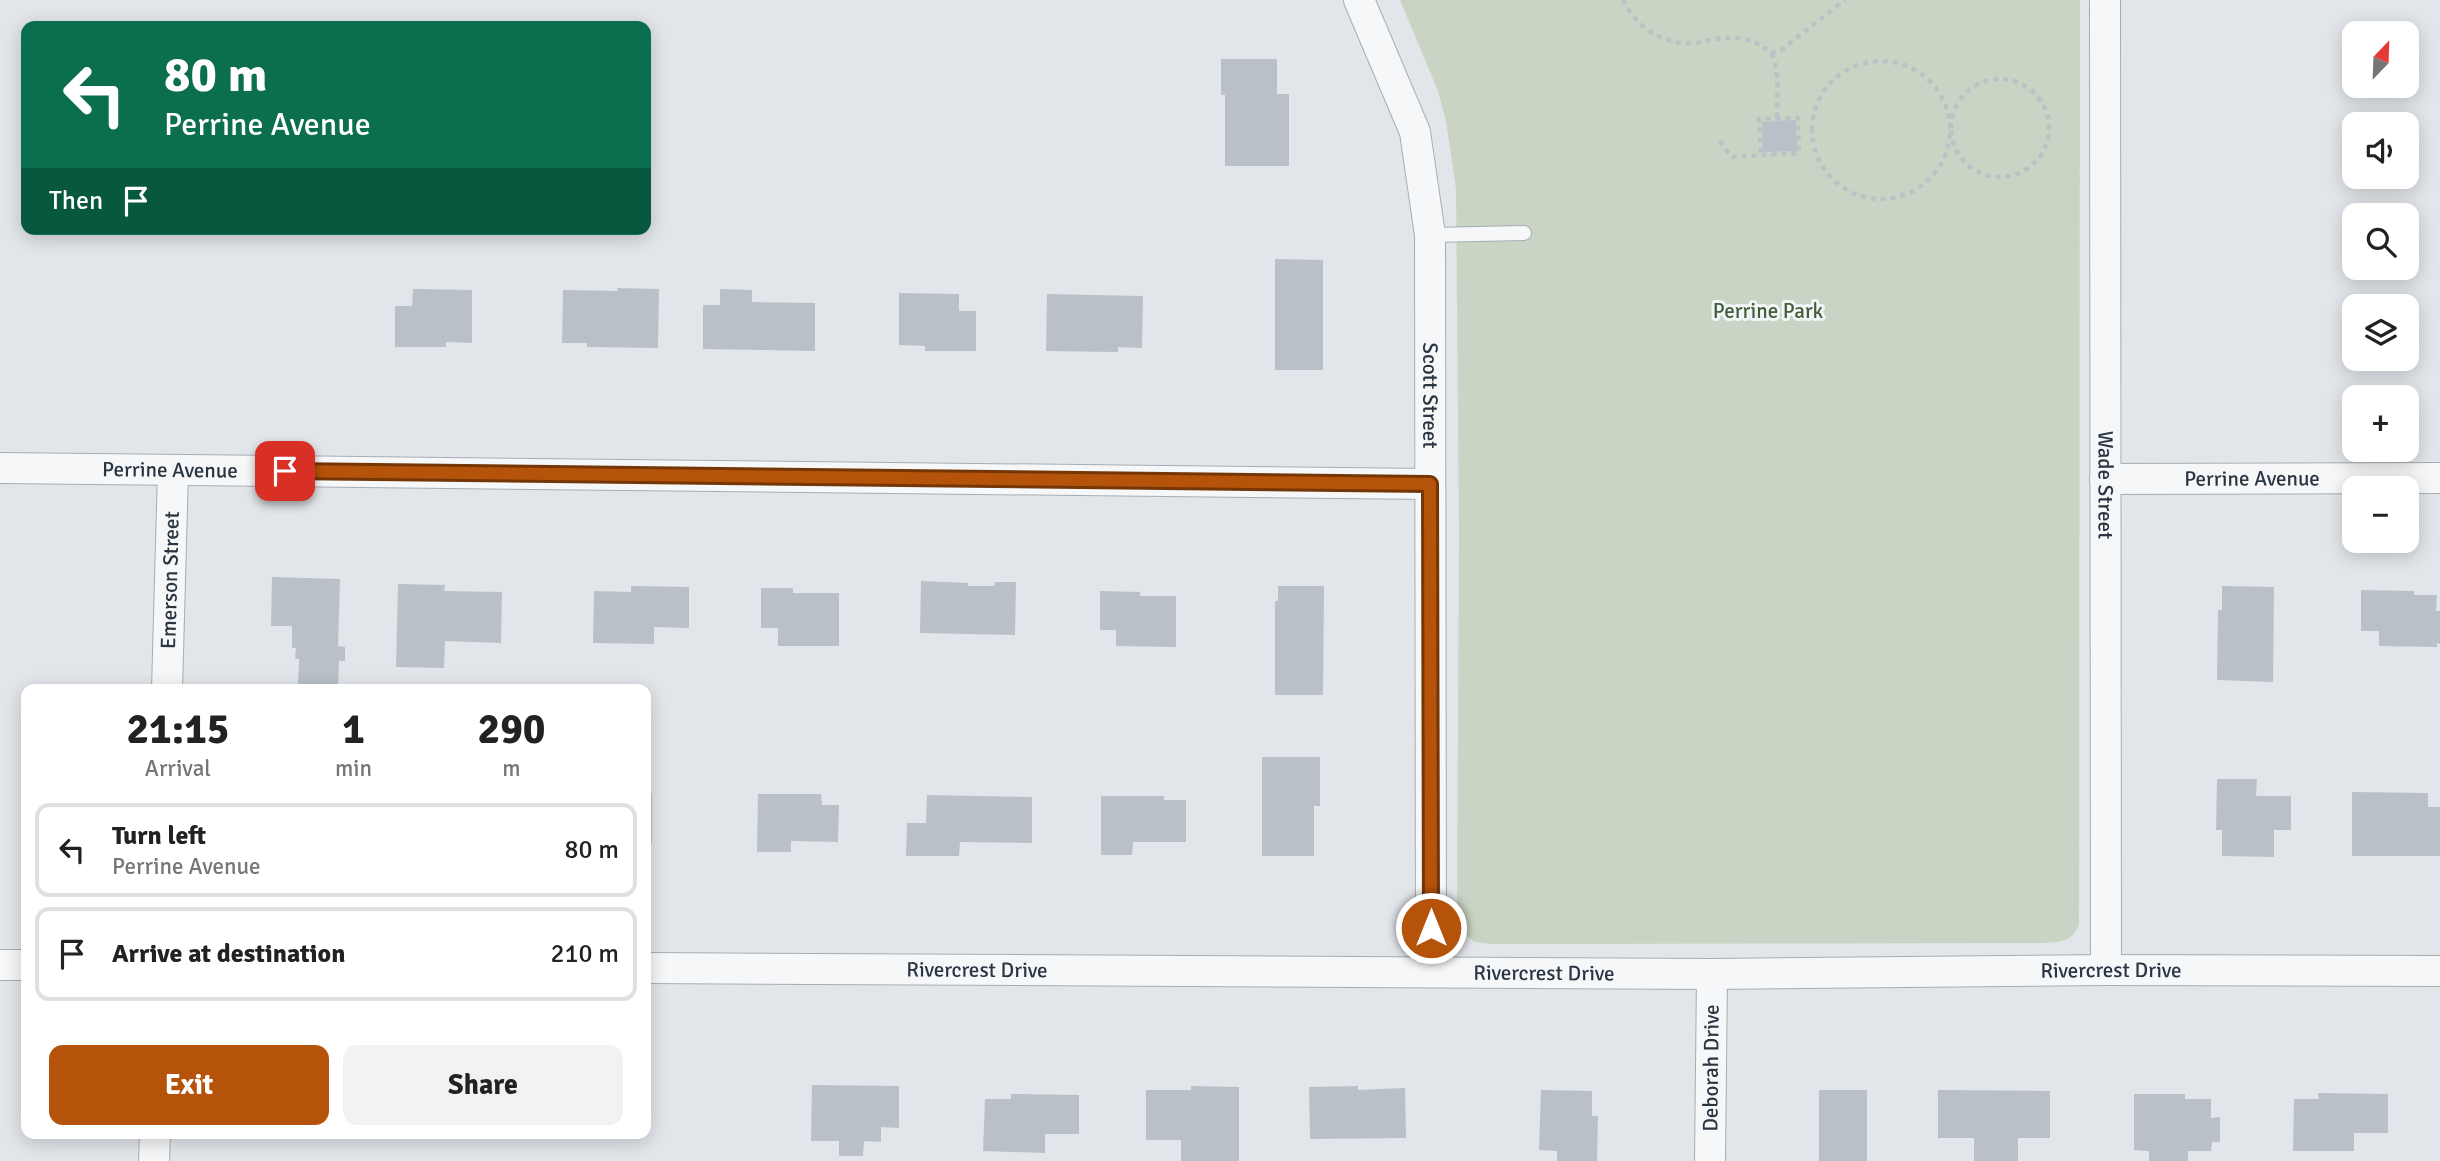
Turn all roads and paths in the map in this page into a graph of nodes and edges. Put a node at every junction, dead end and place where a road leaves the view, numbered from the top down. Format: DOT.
graph roads {
  1 [pos="1359,0"];
  2 [pos="1623,0"];
  3 [pos="1845,0"];
  4 [pos="2105,0"];
  5 [pos="1771,53"];
  6 [pos="1777,118"];
  7 [pos="1951,130"];
  8 [pos="1812,135"];
  9 [pos="1799,136"];
  10 [pos="1720,141"];
  11 [pos="1760,155"];
  12 [pos="1524,233"];
  13 [pos="1430,234"];
  14 [pos="0,468"];
  15 [pos="173,470"];
  16 [pos="2440,478"];
  17 [pos="2105,479"];
  18 [pos="1430,484"];
  19 [pos="167,684"];
  20 [pos="0,965"];
  21 [pos="21,965"];
  22 [pos="651,968"];
  23 [pos="2106,971"];
  24 [pos="2440,971"];
  25 [pos="1431,972"];
  26 [pos="1712,974"];
  27 [pos="155,1139"];
  28 [pos="154,1161"];
  29 [pos="1710,1161"];
  1 -- 13 [label="street, Scott Street"];
  2 -- 5 [label="path"];
  3 -- 5 [label="path"];
  4 -- 17 [label="street, Wade Street"];
  5 -- 6 [label="path"];
  6 -- 9 [label="path"];
  6 -- 11 [label="path"];
  7 -- 7 [label="path"];
  7 -- 8 [label="path"];
  7 -- 8 [label="path"];
  8 -- 9 [label="path"];
  9 -- 11 [label="path"];
  10 -- 11 [label="path"];
  12 -- 13 [label="lane"];
  13 -- 18 [label="street, Scott Street"];
  14 -- 15 [label="street, Perrine Avenue"];
  15 -- 18 [label="street, Perrine Avenue"];
  15 -- 19 [label="street, Emerson Street"];
  16 -- 17 [label="street, Perrine Avenue"];
  17 -- 23 [label="street, Wade Street"];
  18 -- 25 [label="street, Scott Street"];
  20 -- 21 [label="street"];
  22 -- 25 [label="street, Rivercrest Drive"];
  23 -- 24 [label="street, Rivercrest Drive"];
  23 -- 26 [label="street, Rivercrest Drive"];
  25 -- 26 [label="street, Rivercrest Drive"];
  26 -- 29 [label="street, Deborah Drive"];
  27 -- 28 [label="street"];
}
